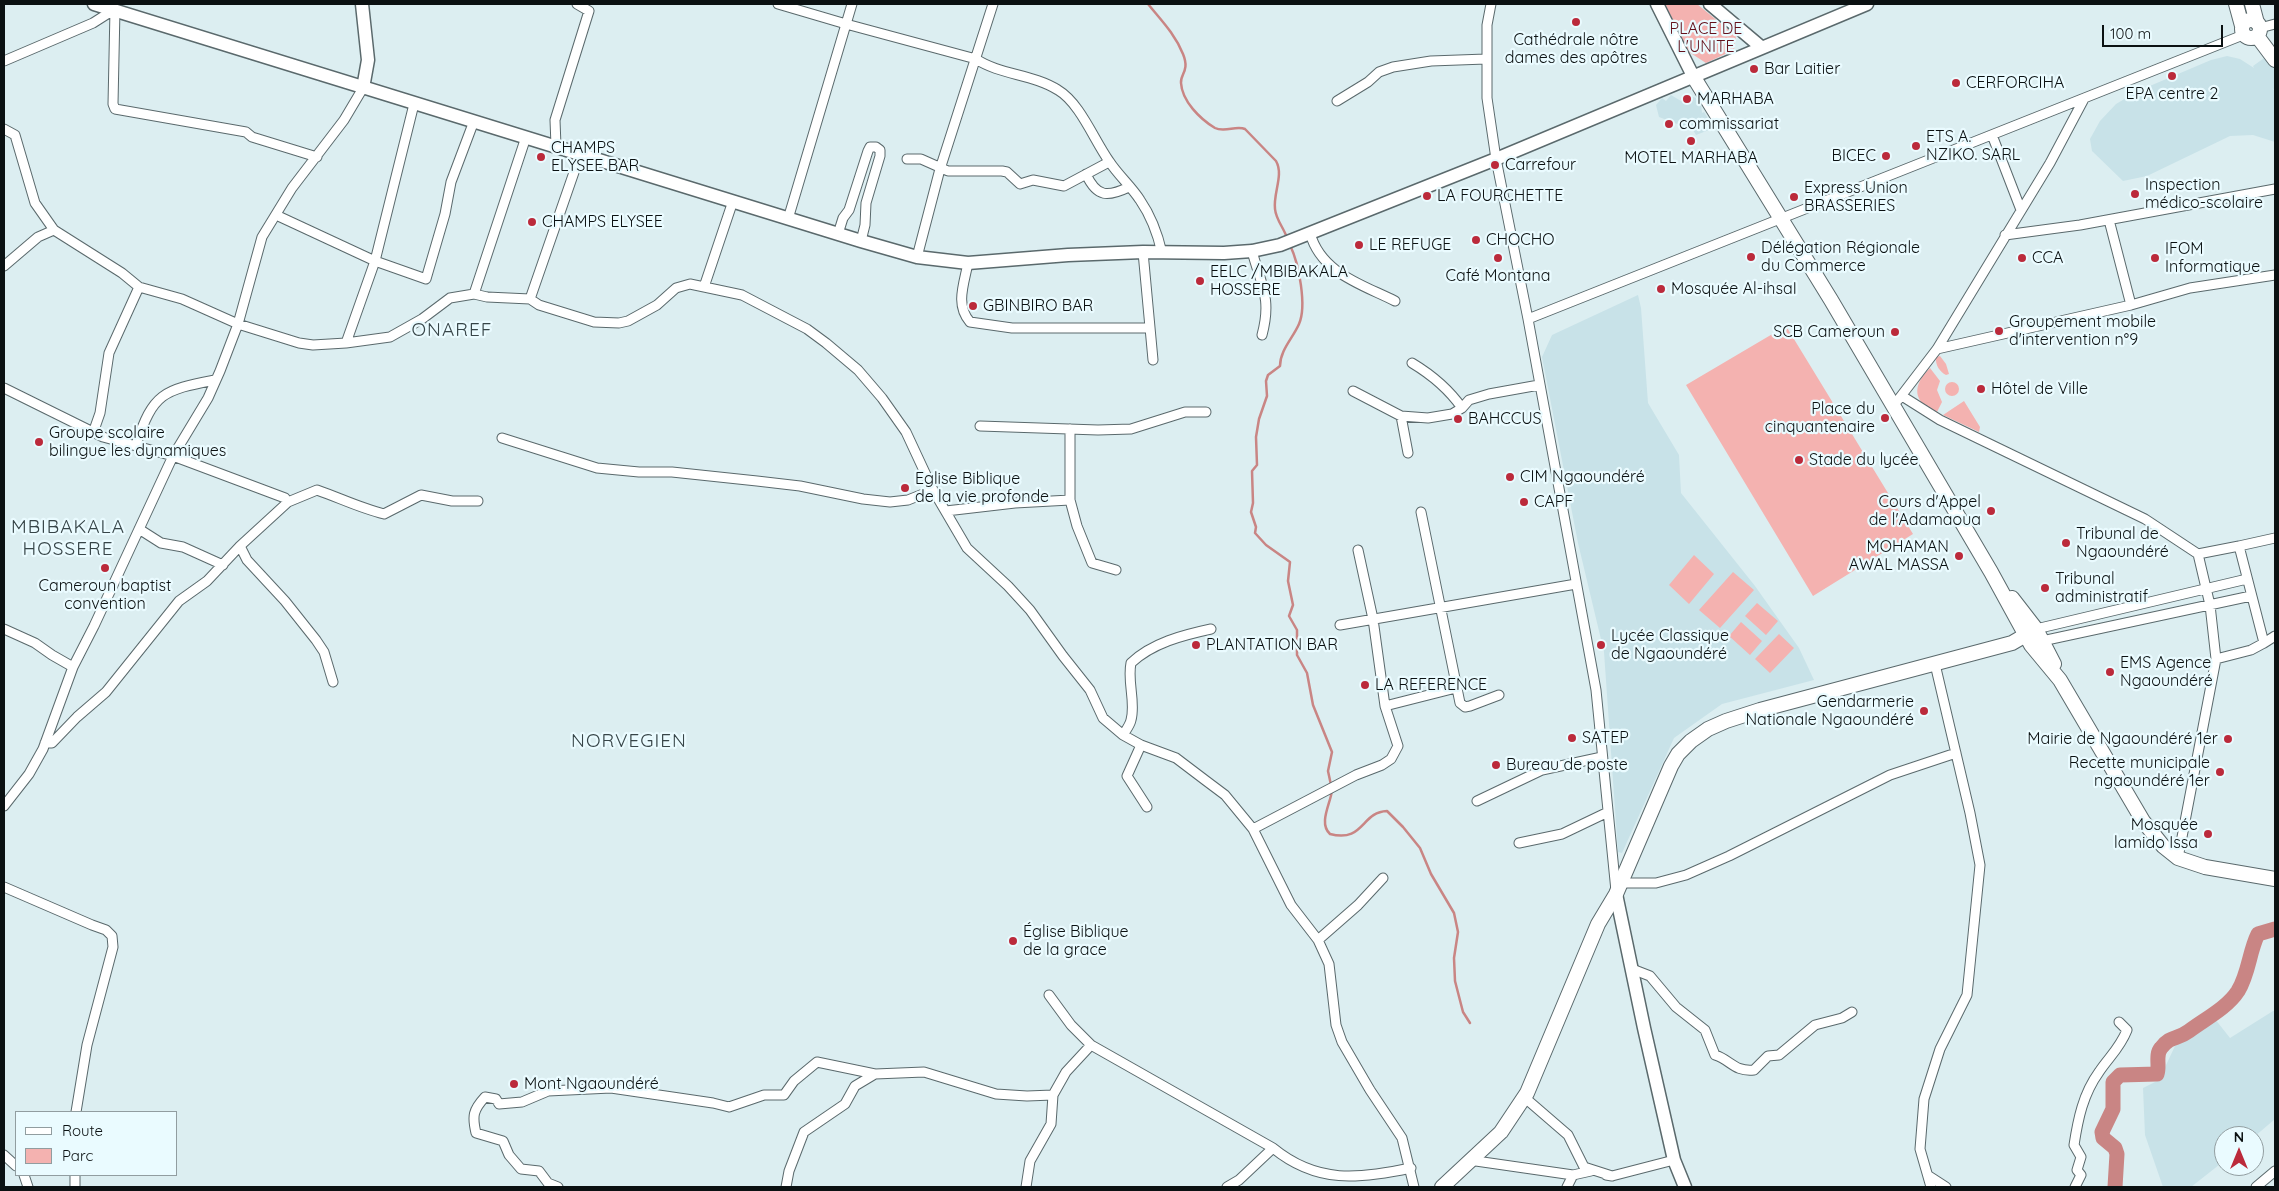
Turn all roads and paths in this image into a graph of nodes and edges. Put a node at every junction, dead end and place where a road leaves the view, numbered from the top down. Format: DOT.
graph roads {
  1 [pos="94,4"];
  2 [pos="362,4"];
  3 [pos="577,4"];
  4 [pos="778,4"];
  5 [pos="852,4"];
  6 [pos="993,4"];
  7 [pos="1490,4"];
  8 [pos="1657,4"];
  9 [pos="1710,4"];
  10 [pos="1867,4"];
  11 [pos="2236,4"];
  12 [pos="2252,4"];
  13 [pos="115,9"];
  14 [pos="846,24"];
  15 [pos="2275,24"];
  16 [pos="2252,30"];
  17 [pos="1761,47"];
  18 [pos="976,59"];
  19 [pos="1486,59"];
  20 [pos="2275,60"];
  21 [pos="4,61"];
  22 [pos="1693,76"];
  23 [pos="363,88"];
  24 [pos="2084,99"];
  25 [pos="1337,101"];
  26 [pos="414,104"];
  27 [pos="474,121"];
  28 [pos="4,130"];
  29 [pos="1992,135"];
  30 [pos="526,137"];
  31 [pos="556,146"];
  32 [pos="580,155"];
  33 [pos="317,157"];
  34 [pos="907,159"];
  35 [pos="1496,159"];
  36 [pos="1109,162"];
  37 [pos="940,169"];
  38 [pos="1086,174"];
  39 [pos="1129,187"];
  40 [pos="2275,189"];
  41 [pos="733,201"];
  42 [pos="849,210"];
  43 [pos="2021,210"];
  44 [pos="276,215"];
  45 [pos="864,215"];
  46 [pos="43,216"];
  47 [pos="788,219"];
  48 [pos="1781,219"];
  49 [pos="2109,220"];
  50 [pos="54,230"];
  51 [pos="1310,233"];
  52 [pos="838,234"];
  53 [pos="2005,235"];
  54 [pos="38,237"];
  55 [pos="861,242"];
  56 [pos="1252,251"];
  57 [pos="1143,252"];
  58 [pos="918,253"];
  59 [pos="1162,253"];
  60 [pos="375,261"];
  61 [pos="968,263"];
  62 [pos="4,266"];
  63 [pos="2275,275"];
  64 [pos="139,287"];
  65 [pos="704,287"];
  66 [pos="474,294"];
  67 [pos="530,299"];
  68 [pos="1395,301"];
  69 [pos="2131,305"];
  70 [pos="1528,320"];
  71 [pos="238,324"];
  72 [pos="1149,328"];
  73 [pos="1262,335"];
  74 [pos="346,343"];
  75 [pos="1937,349"];
  76 [pos="1153,360"];
  77 [pos="1412,363"];
  78 [pos="218,376"];
  79 [pos="1539,385"];
  80 [pos="1353,391"];
  81 [pos="5,392"];
  82 [pos="1902,396"];
  83 [pos="1462,408"];
  84 [pos="1892,408"];
  85 [pos="1206,412"];
  86 [pos="1401,416"];
  87 [pos="980,426"];
  88 [pos="1070,429"];
  89 [pos="93,433"];
  90 [pos="502,438"];
  91 [pos="136,445"];
  92 [pos="1408,453"];
  93 [pos="173,456"];
  94 [pos="933,490"];
  95 [pos="1070,500"];
  96 [pos="478,501"];
  97 [pos="288,502"];
  98 [pos="946,511"];
  99 [pos="1420,512"];
  100 [pos="139,529"];
  101 [pos="2275,538"];
  102 [pos="240,546"];
  103 [pos="2238,546"];
  104 [pos="1358,550"];
  105 [pos="2198,554"];
  106 [pos="223,565"];
  107 [pos="1116,570"];
  108 [pos="2246,578"];
  109 [pos="1576,584"];
  110 [pos="2205,588"];
  111 [pos="2250,596"];
  112 [pos="2210,605"];
  113 [pos="1440,606"];
  114 [pos="1373,619"];
  115 [pos="1340,625"];
  116 [pos="4,628"];
  117 [pos="1211,629"];
  118 [pos="2275,636"];
  119 [pos="2033,637"];
  120 [pos="2264,643"];
  121 [pos="2216,660"];
  122 [pos="1935,664"];
  123 [pos="73,666"];
  124 [pos="333,682"];
  125 [pos="1456,688"];
  126 [pos="1499,695"];
  127 [pos="1385,706"];
  128 [pos="1124,735"];
  129 [pos="45,743"];
  130 [pos="1141,745"];
  131 [pos="1956,753"];
  132 [pos="1602,757"];
  133 [pos="1476,801"];
  134 [pos="4,806"];
  135 [pos="1146,807"];
  136 [pos="1608,812"];
  137 [pos="1253,829"];
  138 [pos="1519,843"];
  139 [pos="2178,858"];
  140 [pos="1383,878"];
  141 [pos="2275,879"];
  142 [pos="4,887"];
  143 [pos="1618,888"];
  144 [pos="1318,940"];
  145 [pos="1632,969"];
  146 [pos="1048,995"];
  147 [pos="1852,1012"];
  148 [pos="2119,1022"];
  149 [pos="1091,1045"];
  150 [pos="875,1074"];
  151 [pos="1053,1094"];
  152 [pos="1524,1098"];
  153 [pos="76,1111"];
  154 [pos="1273,1148"];
  155 [pos="4,1155"];
  156 [pos="1469,1160"];
  157 [pos="1674,1160"];
  158 [pos="15,1165"];
  159 [pos="1410,1168"];
  160 [pos="2275,1171"];
  161 [pos="1574,1175"];
  162 [pos="1612,1176"];
  163 [pos="1929,1176"];
  164 [pos="558,1187"];
  165 [pos="786,1187"];
  166 [pos="1026,1187"];
  167 [pos="1227,1187"];
  168 [pos="1414,1187"];
  169 [pos="1442,1187"];
  170 [pos="1567,1187"];
  171 [pos="1685,1187"];
  172 [pos="1931,1187"];
  173 [pos="1946,1187"];
  174 [pos="2075,1187"];
  175 [pos="2256,1187"];
  1 -- 13 [label="street"];
  2 -- 23 [label="street"];
  3 -- 31 [label="street"];
  4 -- 14 [label="street"];
  5 -- 14 [label="street"];
  6 -- 18 [label="street"];
  7 -- 19 [label="street"];
  8 -- 22 [label="street"];
  9 -- 17 [label="street"];
  10 -- 17 [label="street"];
  11 -- 16 [label="main road"];
  12 -- 16 [label="main road"];
  13 -- 21 [label="street"];
  13 -- 23 [label="street"];
  13 -- 33 [label="street"];
  14 -- 18 [label="street"];
  14 -- 47 [label="street"];
  15 -- 16 [label="street"];
  16 -- 20 [label="main road"];
  16 -- 24 [label="street"];
  17 -- 22 [label="street"];
  18 -- 36 [label="street"];
  18 -- 37 [label="street"];
  19 -- 25 [label="street"];
  19 -- 35 [label="street"];
  22 -- 35 [label="street"];
  22 -- 48 [label="main road"];
  23 -- 26 [label="street"];
  23 -- 33 [label="street"];
  24 -- 29 [label="street"];
  24 -- 43 [label="street"];
  26 -- 27 [label="street"];
  26 -- 60 [label="street"];
  27 -- 30 [label="street"];
  27 -- 60 [label="street"];
  28 -- 46 [label="street"];
  29 -- 43 [label="street"];
  29 -- 48 [label="street"];
  30 -- 31 [label="street"];
  30 -- 66 [label="street"];
  31 -- 32 [label="street"];
  32 -- 41 [label="street"];
  32 -- 67 [label="street"];
  33 -- 44 [label="street"];
  34 -- 37 [label="street"];
  35 -- 51 [label="street"];
  35 -- 70 [label="street"];
  36 -- 38 [label="street"];
  36 -- 39 [label="street"];
  37 -- 38 [label="street"];
  37 -- 58 [label="street"];
  38 -- 39 [label="street"];
  39 -- 59 [label="street"];
  40 -- 49 [label="street"];
  41 -- 47 [label="street"];
  41 -- 65 [label="street"];
  42 -- 45 [label="street"];
  42 -- 45 [label="street"];
  42 -- 52 [label="street"];
  43 -- 53 [label="street"];
  44 -- 60 [label="street"];
  44 -- 71 [label="street"];
  45 -- 55 [label="street"];
  46 -- 50 [label="street"];
  46 -- 54 [label="street"];
  47 -- 52 [label="street"];
  48 -- 70 [label="street"];
  48 -- 84 [label="main road"];
  49 -- 53 [label="street"];
  49 -- 69 [label="street"];
  50 -- 54 [label="street"];
  50 -- 64 [label="street"];
  51 -- 56 [label="street"];
  51 -- 68 [label="street"];
  52 -- 55 [label="street"];
  53 -- 75 [label="street"];
  54 -- 62 [label="street"];
  55 -- 58 [label="street"];
  56 -- 59 [label="street"];
  56 -- 73 [label="street"];
  57 -- 59 [label="street"];
  57 -- 61 [label="street"];
  57 -- 72 [label="street"];
  58 -- 61 [label="street"];
  60 -- 74 [label="street"];
  61 -- 72 [label="street"];
  63 -- 69 [label="street"];
  64 -- 71 [label="street"];
  64 -- 89 [label="street"];
  65 -- 67 [label="street"];
  65 -- 94 [label="street"];
  66 -- 67 [label="street"];
  66 -- 74 [label="street"];
  69 -- 75 [label="street"];
  70 -- 79 [label="street"];
  71 -- 74 [label="street"];
  71 -- 78 [label="street"];
  72 -- 76 [label="street"];
  75 -- 82 [label="street"];
  77 -- 83 [label="street"];
  78 -- 91 [label="street"];
  78 -- 93 [label="street"];
  79 -- 83 [label="street"];
  79 -- 109 [label="street"];
  80 -- 86 [label="street"];
  81 -- 89 [label="street"];
  82 -- 84 [label="street"];
  82 -- 105 [label="street"];
  83 -- 86 [label="street"];
  84 -- 119 [label="main road"];
  85 -- 88 [label="street"];
  86 -- 92 [label="street"];
  87 -- 88 [label="street"];
  88 -- 95 [label="street"];
  89 -- 91 [label="street"];
  90 -- 94 [label="street"];
  91 -- 93 [label="street"];
  93 -- 97 [label="street"];
  93 -- 100 [label="street"];
  94 -- 98 [label="street"];
  95 -- 98 [label="street"];
  95 -- 107 [label="street"];
  96 -- 97 [label="street"];
  97 -- 102 [label="street"];
  98 -- 128 [label="street"];
  99 -- 113 [label="street"];
  100 -- 106 [label="street"];
  100 -- 123 [label="street"];
  101 -- 103 [label="street"];
  102 -- 106 [label="street"];
  102 -- 124 [label="street"];
  103 -- 105 [label="street"];
  103 -- 108 [label="street"];
  104 -- 114 [label="street"];
  105 -- 110 [label="street"];
  106 -- 129 [label="street"];
  108 -- 110 [label="street"];
  108 -- 111 [label="street"];
  109 -- 113 [label="street"];
  109 -- 132 [label="street"];
  110 -- 112 [label="street"];
  110 -- 119 [label="street"];
  111 -- 112 [label="street"];
  111 -- 120 [label="street"];
  112 -- 119 [label="street"];
  112 -- 121 [label="street"];
  113 -- 114 [label="street"];
  113 -- 125 [label="street"];
  114 -- 115 [label="street"];
  114 -- 127 [label="street"];
  116 -- 123 [label="street"];
  117 -- 128 [label="street"];
  118 -- 120 [label="street"];
  119 -- 122 [label="main road"];
  119 -- 139 [label="main road"];
  120 -- 121 [label="street"];
  121 -- 139 [label="street"];
  122 -- 131 [label="street"];
  122 -- 143 [label="main road"];
  123 -- 129 [label="street"];
  125 -- 126 [label="street"];
  125 -- 127 [label="street"];
  127 -- 137 [label="street"];
  128 -- 130 [label="street"];
  129 -- 134 [label="street"];
  130 -- 135 [label="street"];
  130 -- 137 [label="street"];
  131 -- 143 [label="street"];
  131 -- 163 [label="street"];
  132 -- 133 [label="street"];
  132 -- 136 [label="street"];
  136 -- 138 [label="street"];
  136 -- 143 [label="street"];
  137 -- 144 [label="street"];
  139 -- 141 [label="main road"];
  140 -- 144 [label="street"];
  142 -- 153 [label="street"];
  143 -- 145 [label="street"];
  143 -- 152 [label="main road"];
  144 -- 159 [label="street"];
  145 -- 147 [label="street"];
  145 -- 157 [label="street"];
  146 -- 149 [label="street"];
  148 -- 174 [label="street"];
  149 -- 151 [label="street"];
  149 -- 154 [label="street"];
  150 -- 151 [label="street"];
  150 -- 164 [label="street"];
  150 -- 165 [label="street"];
  151 -- 166 [label="street"];
  152 -- 156 [label="main road"];
  152 -- 162 [label="street"];
  154 -- 159 [label="street"];
  154 -- 167 [label="street"];
  155 -- 158 [label="street"];
  156 -- 161 [label="street"];
  156 -- 169 [label="main road"];
  157 -- 162 [label="street"];
  157 -- 171 [label="street"];
  159 -- 168 [label="street"];
  160 -- 175 [label="street"];
  161 -- 162 [label="street"];
  161 -- 170 [label="street"];
  163 -- 172 [label="street"];
  163 -- 173 [label="street"];
}
